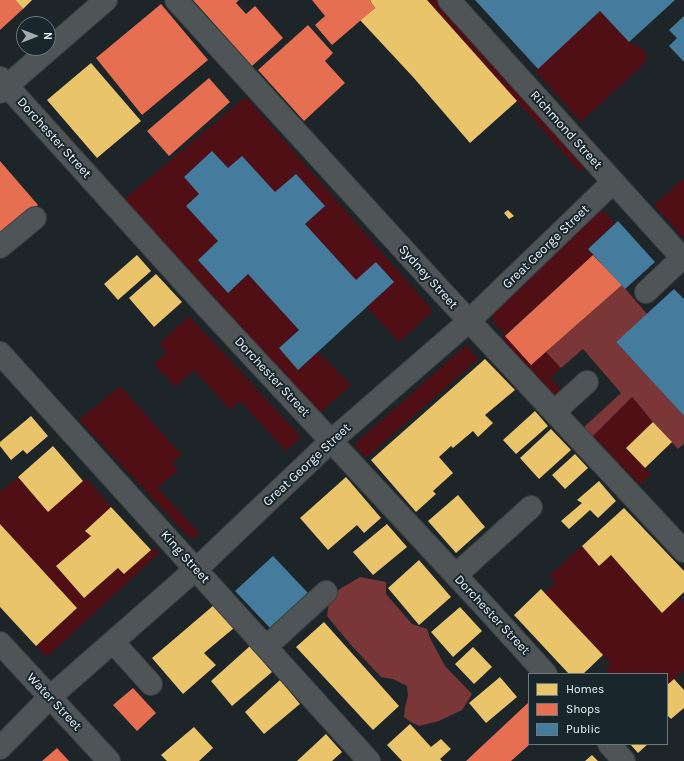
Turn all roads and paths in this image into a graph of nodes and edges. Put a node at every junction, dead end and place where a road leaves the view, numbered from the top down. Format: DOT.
graph roads {
  1 [pos="106,0"];
  2 [pos="176,0"];
  3 [pos="449,0"];
  4 [pos="2,86"];
  5 [pos="613,182"];
  6 [pos="35,218"];
  7 [pos="0,248"];
  8 [pos="683,260"];
  9 [pos="646,292"];
  10 [pos="468,321"];
  11 [pos="0,353"];
  12 [pos="587,382"];
  13 [pos="554,412"];
  14 [pos="331,441"];
  15 [pos="531,507"];
  16 [pos="684,551"];
  17 [pos="196,569"];
  18 [pos="456,576"];
  19 [pos="326,592"];
  20 [pos="0,642"];
  21 [pos="113,642"];
  22 [pos="266,647"];
  23 [pos="545,673"];
  24 [pos="151,684"];
  25 [pos="50,697"];
  26 [pos="610,745"];
  27 [pos="0,748"];
  28 [pos="109,761"];
  29 [pos="370,761"];
  30 [pos="624,761"];
  1 -- 4 [label="street"];
  2 -- 10 [label="street, Sydney Street"];
  3 -- 5 [label="street, Richmond Street"];
  4 -- 14 [label="street, Dorchester Street"];
  5 -- 8 [label="street, Richmond Street"];
  5 -- 10 [label="street, Great George Street"];
  6 -- 7 [label="street"];
  8 -- 9 [label="street"];
  10 -- 13 [label="street, Sydney Street"];
  10 -- 14 [label="street, Great George Street"];
  11 -- 17 [label="street, King Street"];
  12 -- 13 [label="street"];
  13 -- 16 [label="street, Sydney Street"];
  14 -- 17 [label="street, Great George Street"];
  14 -- 18 [label="street, Dorchester Street"];
  15 -- 18 [label="street"];
  17 -- 21 [label="street, Great George Street"];
  17 -- 22 [label="street, King Street"];
  18 -- 23 [label="street, Dorchester Street"];
  19 -- 22 [label="street"];
  20 -- 25 [label="street, Water Street"];
  21 -- 24 [label="street"];
  21 -- 25 [label="street, Great George Street"];
  22 -- 29 [label="street, King Street"];
  25 -- 27 [label="street, Great George Street"];
  25 -- 28 [label="street, Water Street"];
  26 -- 30 [label="street"];
}
